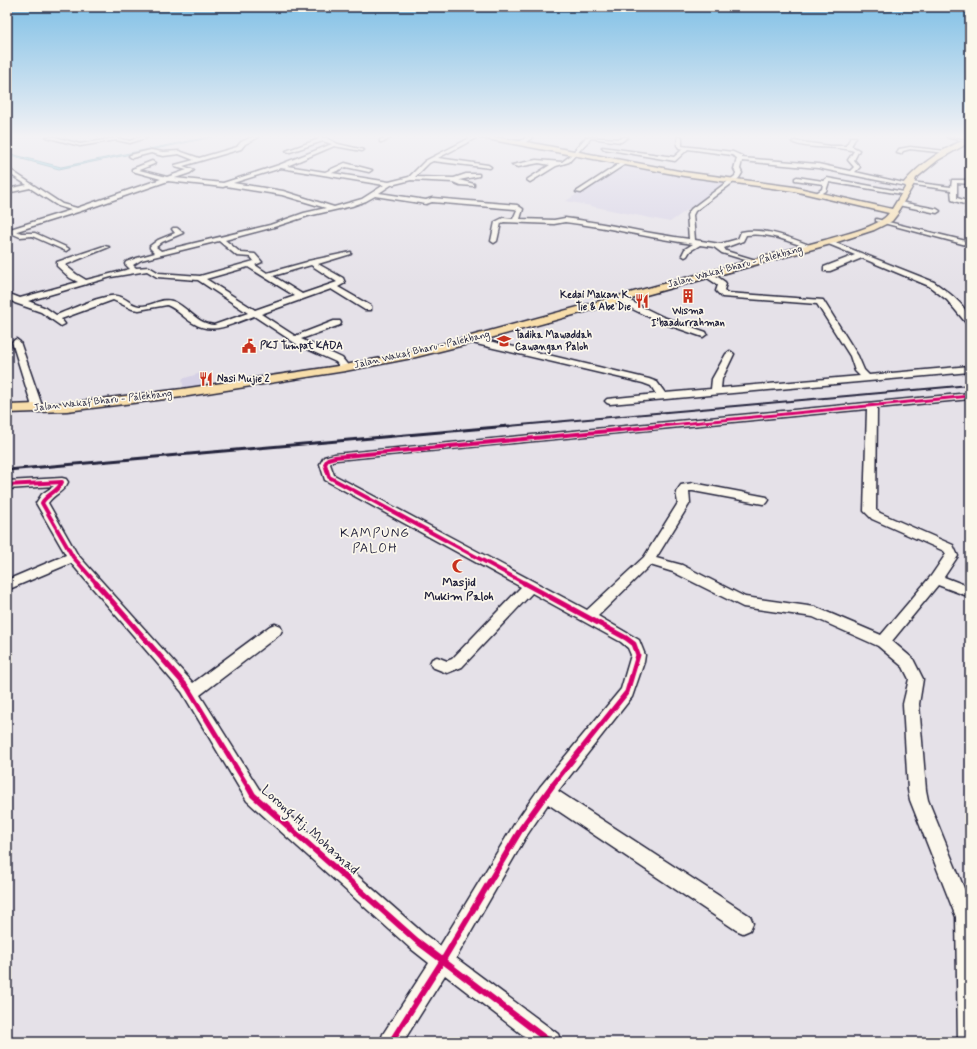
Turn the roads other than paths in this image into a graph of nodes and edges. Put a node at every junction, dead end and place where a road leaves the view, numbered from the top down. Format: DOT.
graph roads {
  1 [pos="32,186"];
  2 [pos="147,186"];
  3 [pos="240,186"];
  4 [pos="386,186"];
  5 [pos="588,186"];
  6 [pos="724,186"];
  7 [pos="764,186"];
  8 [pos="826,186"];
  9 [pos="906,186"];
  10 [pos="906,186"];
  11 [pos="918,186"];
  12 [pos="954,186"];
  13 [pos="954,189"];
  14 [pos="7,191"];
  15 [pos="579,192"];
  16 [pos="374,194"];
  17 [pos="818,194"];
  18 [pos="970,204"];
  19 [pos="867,205"];
  20 [pos="894,207"];
  21 [pos="334,209"];
  22 [pos="78,210"];
  23 [pos="937,211"];
  24 [pos="516,220"];
  25 [pos="882,220"];
  26 [pos="174,229"];
  27 [pos="9,231"];
  28 [pos="169,238"];
  29 [pos="219,238"];
  30 [pos="494,241"];
  31 [pos="696,242"];
  32 [pos="828,242"];
  33 [pos="970,244"];
  34 [pos="106,247"];
  35 [pos="186,247"];
  36 [pos="720,247"];
  37 [pos="810,247"];
  38 [pos="66,249"];
  39 [pos="159,253"];
  40 [pos="349,253"];
  41 [pos="685,255"];
  42 [pos="862,255"];
  43 [pos="310,262"];
  44 [pos="757,262"];
  45 [pos="250,265"];
  46 [pos="827,269"];
  47 [pos="135,271"];
  48 [pos="709,275"];
  49 [pos="268,276"];
  50 [pos="200,278"];
  51 [pos="85,282"];
  52 [pos="331,286"];
  53 [pos="7,295"];
  54 [pos="302,297"];
  55 [pos="619,299"];
  56 [pos="18,301"];
  57 [pos="368,308"];
  58 [pos="256,313"];
  59 [pos="970,322"];
  60 [pos="337,323"];
  61 [pos="703,334"];
  62 [pos="294,339"];
  63 [pos="472,340"];
  64 [pos="16,342"];
  65 [pos="730,354"];
  66 [pos="345,368"];
  67 [pos="970,369"];
  68 [pos="867,378"];
  69 [pos="716,391"];
  70 [pos="662,396"];
  71 [pos="970,396"];
  72 [pos="610,401"];
  73 [pos="872,405"];
  74 [pos="7,409"];
  75 [pos="35,409"];
  76 [pos="7,485"];
  77 [pos="763,500"];
  78 [pos="73,557"];
  79 [pos="648,560"];
  80 [pos="936,579"];
  81 [pos="7,585"];
  82 [pos="530,586"];
  83 [pos="970,592"];
  84 [pos="588,618"];
  85 [pos="275,630"];
  86 [pos="883,642"];
  87 [pos="437,663"];
  88 [pos="191,693"];
  89 [pos="546,793"];
  90 [pos="743,923"];
  91 [pos="443,960"];
  92 [pos="391,1042"];
  93 [pos="550,1042"];
  94 [pos="969,1042"];
  1 -- 14 [label="street"];
  1 -- 22 [label="street"];
  2 -- 22 [label="street"];
  3 -- 21 [label="street"];
  4 -- 16 [label="street"];
  5 -- 15 [label="street"];
  6 -- 31 [label="street"];
  7 -- 17 [label="main road"];
  8 -- 17 [label="street"];
  9 -- 20 [label="main road, Jalan Wakaf Bharu - Palekbang"];
  10 -- 20 [label="main road, Jalan Wakaf Bharu - Palekbang"];
  11 -- 13 [label="street"];
  12 -- 13 [label="street"];
  13 -- 18 [label="street"];
  16 -- 21 [label="street"];
  16 -- 24 [label="street"];
  17 -- 19 [label="main road"];
  19 -- 20 [label="main road"];
  19 -- 25 [label="main road"];
  20 -- 23 [label="street"];
  20 -- 25 [label="main road, Jalan Wakaf Bharu - Palekbang"];
  21 -- 29 [label="street"];
  22 -- 27 [label="street"];
  24 -- 30 [label="street"];
  24 -- 31 [label="street"];
  25 -- 32 [label="main road, Jalan Wakaf Bharu - Palekbang"];
  25 -- 33 [label="street"];
  26 -- 28 [label="street"];
  27 -- 38 [label="street"];
  28 -- 35 [label="street"];
  28 -- 39 [label="street"];
  29 -- 35 [label="street"];
  29 -- 45 [label="street"];
  31 -- 36 [label="street"];
  31 -- 41 [label="street"];
  32 -- 37 [label="main road, Jalan Wakaf Bharu - Palekbang"];
  32 -- 42 [label="street"];
  34 -- 51 [label="street"];
  35 -- 39 [label="street"];
  36 -- 37 [label="street"];
  36 -- 44 [label="street"];
  37 -- 44 [label="main road, Jalan Wakaf Bharu - Palekbang"];
  39 -- 47 [label="street"];
  40 -- 43 [label="street"];
  42 -- 46 [label="street"];
  42 -- 59 [label="street"];
  43 -- 49 [label="street"];
  43 -- 52 [label="street"];
  44 -- 48 [label="main road, Jalan Wakaf Bharu - Palekbang"];
  45 -- 49 [label="street"];
  45 -- 50 [label="street"];
  47 -- 50 [label="street"];
  47 -- 51 [label="street"];
  48 -- 55 [label="main road, Jalan Wakaf Bharu - Palekbang"];
  48 -- 68 [label="street"];
  49 -- 54 [label="street"];
  50 -- 58 [label="street"];
  51 -- 56 [label="street"];
  52 -- 54 [label="street"];
  52 -- 57 [label="street"];
  53 -- 56 [label="street"];
  54 -- 58 [label="street"];
  55 -- 61 [label="street"];
  55 -- 63 [label="main road, Jalan Wakaf Bharu - Palekbang"];
  56 -- 58 [label="street"];
  58 -- 62 [label="street"];
  60 -- 62 [label="street"];
  62 -- 66 [label="street"];
  63 -- 66 [label="main road, Jalan Wakaf Bharu - Palekbang"];
  63 -- 70 [label="street"];
  64 -- 75 [label="street"];
  65 -- 69 [label="street"];
  66 -- 75 [label="main road, Jalan Wakaf Bharu - Palekbang"];
  67 -- 68 [label="street"];
  68 -- 69 [label="street"];
  69 -- 70 [label="street"];
  70 -- 72 [label="street"];
  71 -- 73 [label="street"];
  73 -- 80 [label="street"];
  73 -- 82 [label="street"];
  74 -- 75 [label="main road, Jalan Wakaf Bharu - Palekbang"];
  76 -- 78 [label="street, Lorong Hj. Mohamad"];
  77 -- 79 [label="street"];
  78 -- 81 [label="street"];
  78 -- 88 [label="street, Lorong Hj. Mohamad"];
  79 -- 84 [label="street"];
  79 -- 86 [label="street"];
  80 -- 83 [label="street"];
  80 -- 86 [label="street"];
  82 -- 84 [label="street"];
  82 -- 87 [label="street"];
  84 -- 89 [label="street"];
  85 -- 88 [label="street"];
  86 -- 94 [label="street"];
  88 -- 91 [label="street, Lorong Hj. Mohamad"];
  89 -- 90 [label="street"];
  89 -- 91 [label="street"];
  91 -- 92 [label="street"];
  91 -- 93 [label="street, Lorong Hj. Mohamad"];
}
